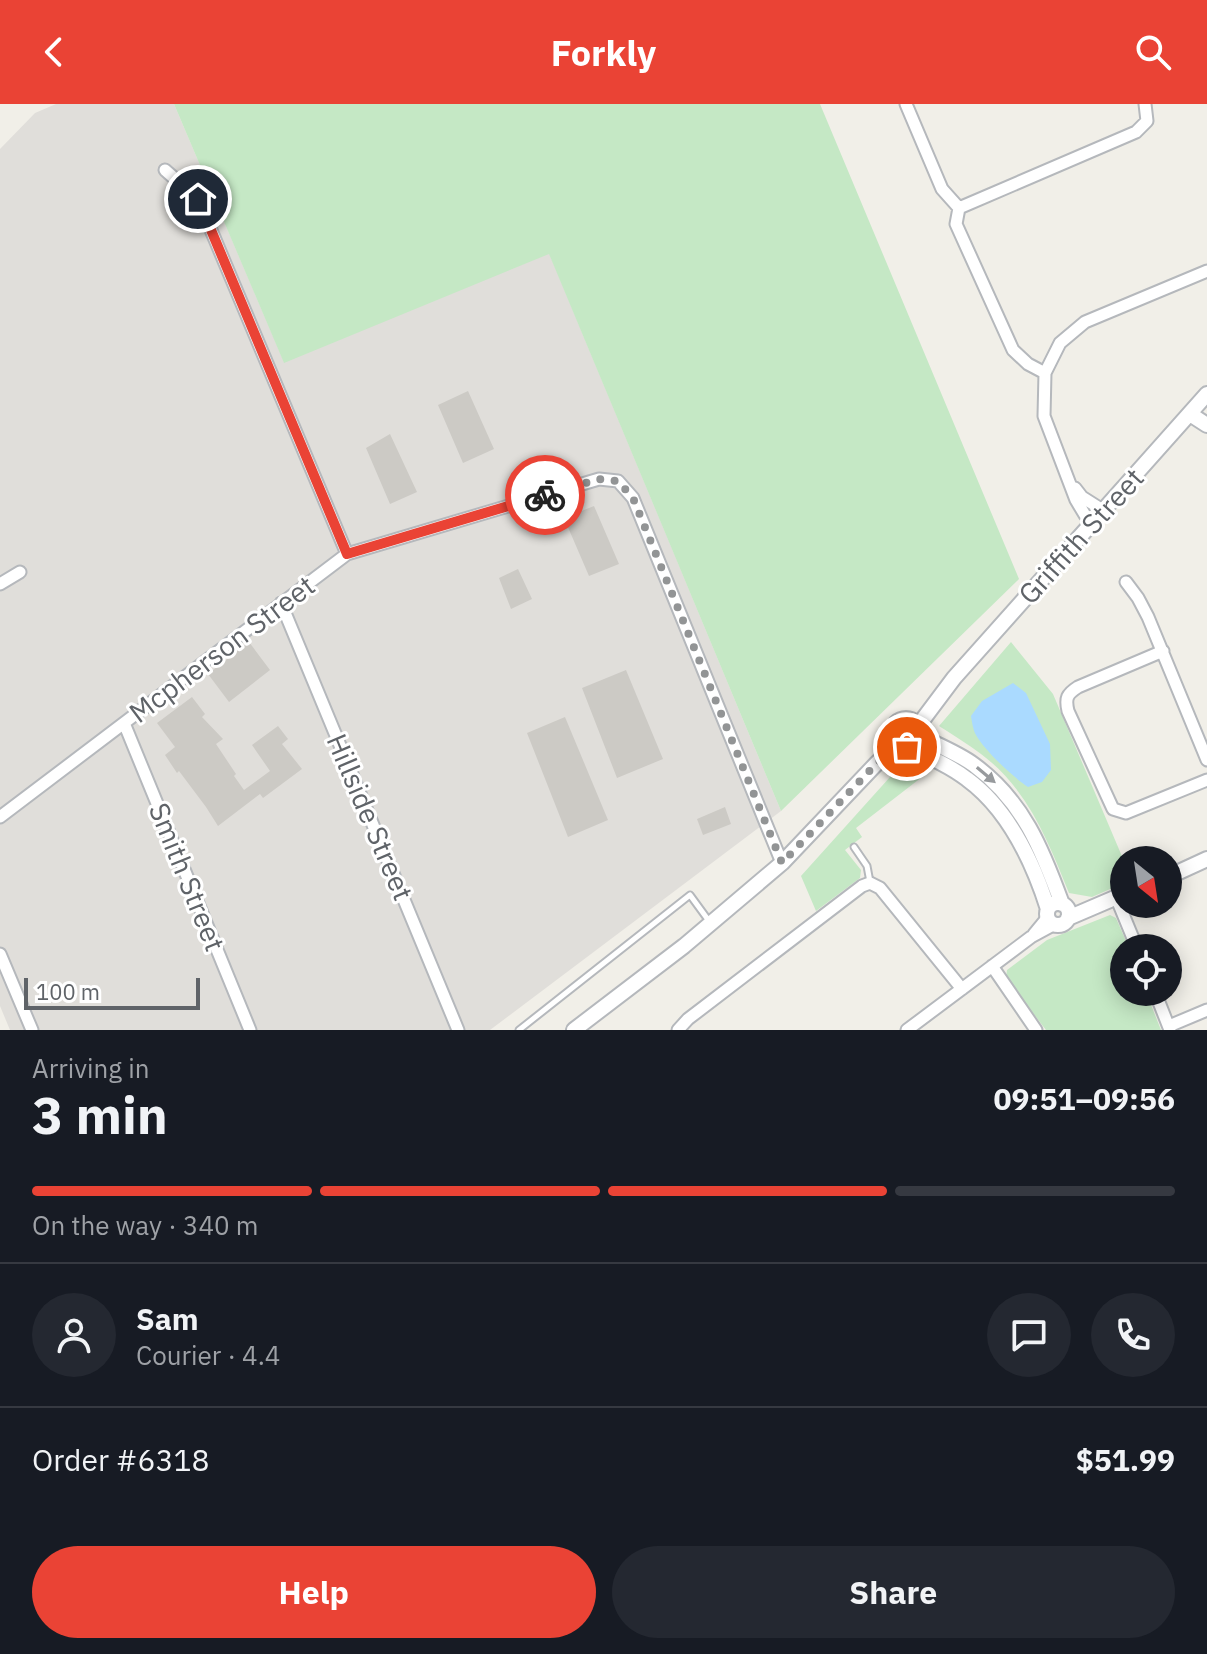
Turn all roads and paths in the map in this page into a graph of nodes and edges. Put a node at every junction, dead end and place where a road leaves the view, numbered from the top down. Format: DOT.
graph roads {
  1 [pos="906,104"];
  2 [pos="1145,104"];
  3 [pos="165,170"];
  4 [pos="959,208"];
  5 [pos="1207,271"];
  6 [pos="1045,373"];
  7 [pos="1205,400"];
  8 [pos="1190,414"];
  9 [pos="1207,425"];
  10 [pos="1068,477"];
  11 [pos="1104,511"];
  12 [pos="1094,523"];
  13 [pos="347,554"];
  14 [pos="20,572"];
  15 [pos="1126,582"];
  16 [pos="0,584"];
  17 [pos="281,603"];
  18 [pos="1163,651"];
  19 [pos="124,723"];
  20 [pos="915,727"];
  21 [pos="899,743"];
  22 [pos="1207,760"];
  23 [pos="1207,780"];
  24 [pos="0,817"];
  25 [pos="854,847"];
  26 [pos="1207,859"];
  27 [pos="782,863"];
  28 [pos="1182,871"];
  29 [pos="870,883"];
  30 [pos="1110,900"];
  31 [pos="1058,913"];
  32 [pos="711,923"];
  33 [pos="0,954"];
  34 [pos="992,966"];
  35 [pos="962,989"];
  36 [pos="1161,1006"];
  37 [pos="1207,1010"];
  38 [pos="1170,1028"];
  39 [pos="32,1030"];
  40 [pos="250,1030"];
  41 [pos="458,1030"];
  42 [pos="519,1030"];
  43 [pos="574,1030"];
  44 [pos="678,1030"];
  45 [pos="907,1030"];
  46 [pos="1036,1030"];
  1 -- 4 [label="street"];
  2 -- 4 [label="street"];
  3 -- 13 [label="street"];
  4 -- 6 [label="street"];
  5 -- 6 [label="street"];
  6 -- 10 [label="street"];
  7 -- 8 [label="street, Griffith Street"];
  8 -- 9 [label="street"];
  8 -- 11 [label="street, Griffith Street"];
  10 -- 11 [label="street"];
  10 -- 12 [label="street"];
  11 -- 12 [label="street, Griffith Street"];
  12 -- 20 [label="street, Griffith Street"];
  13 -- 17 [label="street, Mcpherson Street"];
  13 -- 27 [label="street, Mcpherson Street"];
  14 -- 16 [label="street"];
  15 -- 18 [label="street"];
  17 -- 19 [label="street, Mcpherson Street"];
  17 -- 41 [label="street, Hillside Street"];
  18 -- 22 [label="street"];
  18 -- 23 [label="street"];
  19 -- 24 [label="street, Mcpherson Street"];
  19 -- 40 [label="street, Smith Street"];
  20 -- 21 [label="street"];
  20 -- 21 [label="street"];
  20 -- 31 [label="street, one-way"];
  21 -- 27 [label="street"];
  21 -- 31 [label="street"];
  25 -- 29 [label="lane"];
  26 -- 28 [label="street"];
  27 -- 32 [label="street"];
  29 -- 35 [label="street"];
  29 -- 44 [label="street"];
  30 -- 31 [label="street"];
  31 -- 34 [label="street"];
  32 -- 42 [label="lane"];
  32 -- 43 [label="street"];
  33 -- 39 [label="street"];
  34 -- 35 [label="street"];
  34 -- 46 [label="street"];
  35 -- 45 [label="street"];
  36 -- 38 [label="street"];
  37 -- 38 [label="street"];
}
